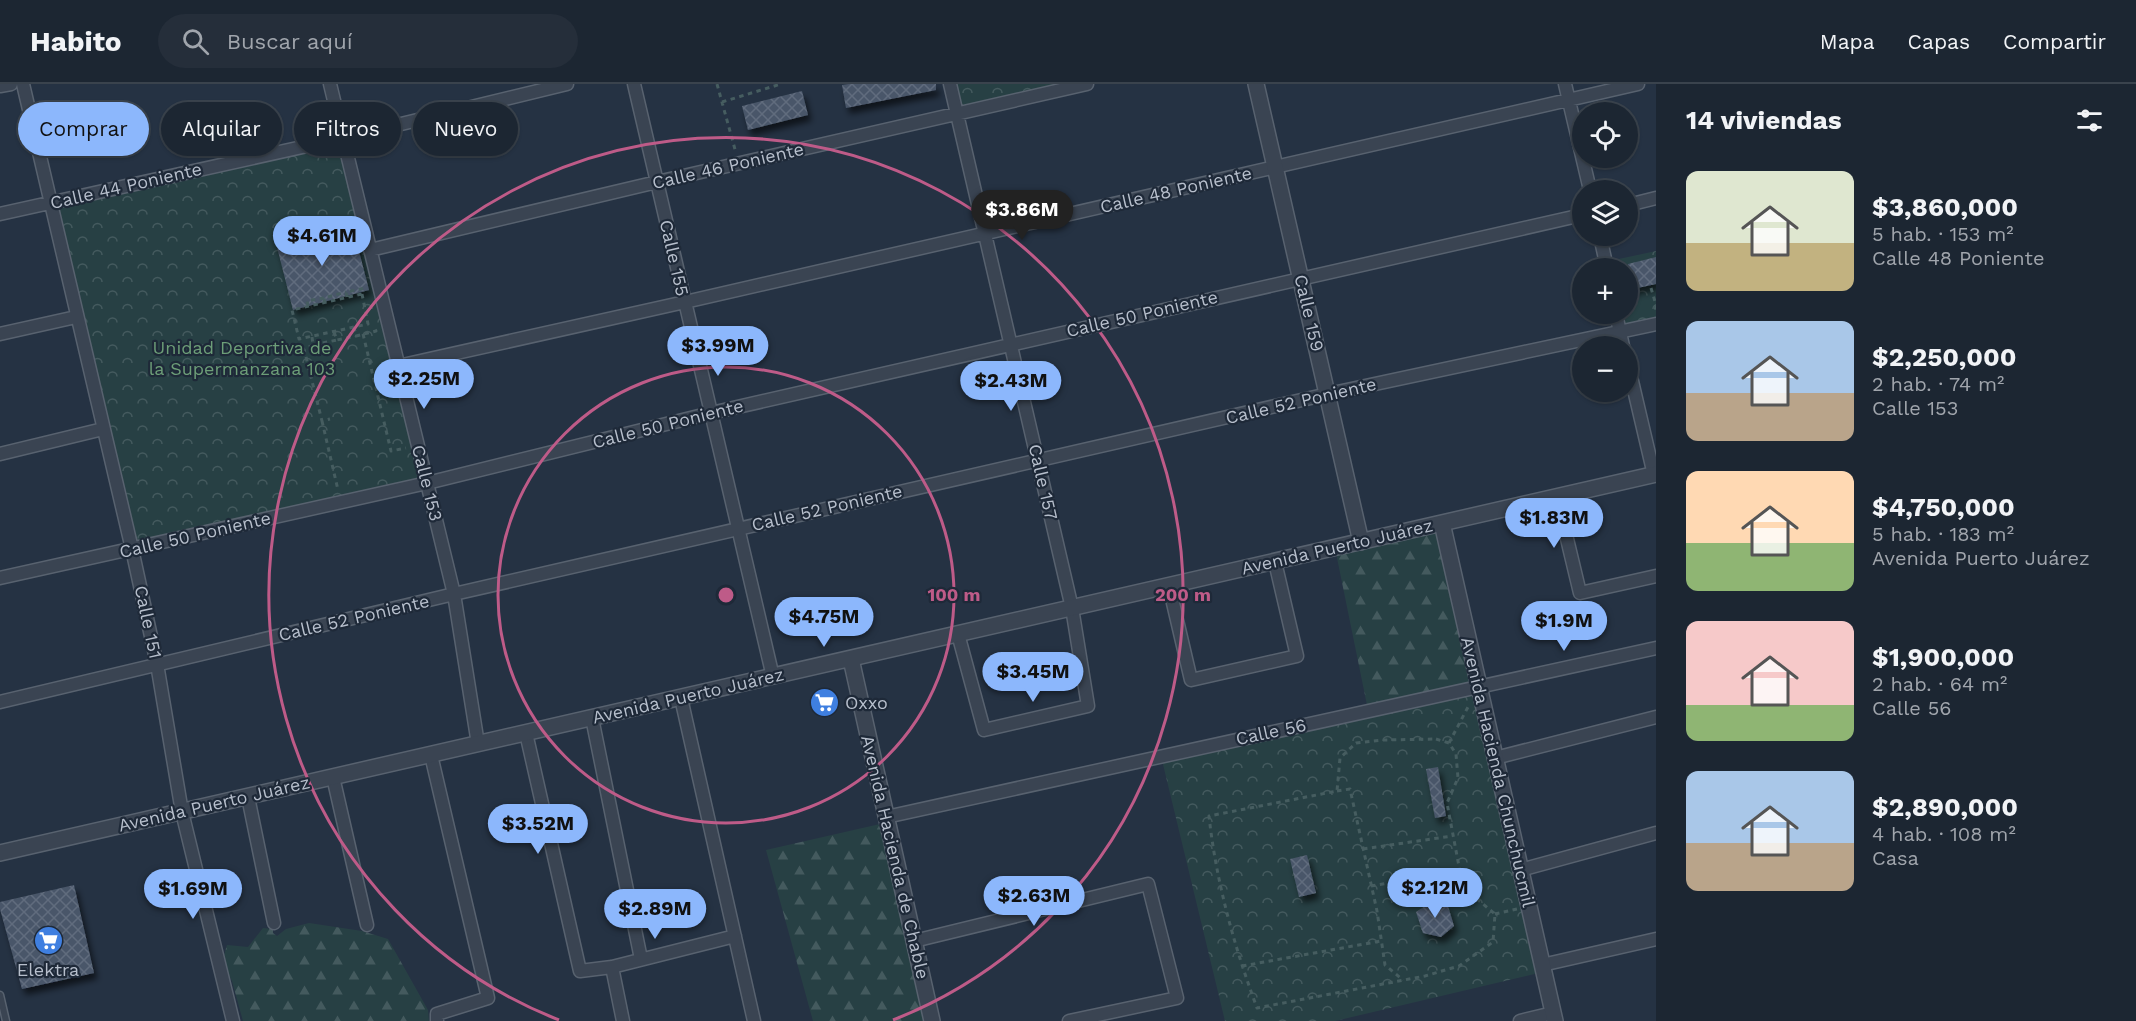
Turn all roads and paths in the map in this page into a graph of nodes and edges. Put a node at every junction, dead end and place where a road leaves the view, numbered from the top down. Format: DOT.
graph roads {
  1 [pos="11,84"];
  2 [pos="23,84"];
  3 [pos="330,84"];
  4 [pos="567,84"];
  5 [pos="634,84"];
  6 [pos="717,84"];
  7 [pos="781,84"];
  8 [pos="950,84"];
  9 [pos="1087,84"];
  10 [pos="1256,84"];
  11 [pos="1565,84"];
  12 [pos="1638,84"];
  13 [pos="0,86"];
  14 [pos="1569,100"];
  15 [pos="334,102"];
  16 [pos="722,102"];
  17 [pos="957,114"];
  18 [pos="401,124"];
  19 [pos="294,149"];
  20 [pos="347,156"];
  21 [pos="739,163"];
  22 [pos="1275,167"];
  23 [pos="1588,180"];
  24 [pos="657,182"];
  25 [pos="1656,198"];
  26 [pos="1638,202"];
  27 [pos="51,203"];
  28 [pos="0,214"];
  29 [pos="1572,218"];
  30 [pos="985,234"];
  31 [pos="370,250"];
  32 [pos="1300,278"];
  33 [pos="366,288"];
  34 [pos="1651,288"];
  35 [pos="346,292"];
  36 [pos="348,297"];
  37 [pos="324,298"];
  38 [pos="685,302"];
  39 [pos="325,303"];
  40 [pos="1656,304"];
  41 [pos="308,306"];
  42 [pos="76,316"];
  43 [pos="374,321"];
  44 [pos="1618,324"];
  45 [pos="1653,325"];
  46 [pos="354,327"];
  47 [pos="334,332"];
  48 [pos="1620,333"];
  49 [pos="0,334"];
  50 [pos="363,334"];
  51 [pos="356,336"];
  52 [pos="1621,336"];
  53 [pos="312,337"];
  54 [pos="337,340"];
  55 [pos="1011,344"];
  56 [pos="313,345"];
  57 [pos="398,366"];
  58 [pos="1328,394"];
  59 [pos="1637,402"];
  60 [pos="711,413"];
  61 [pos="330,419"];
  62 [pos="322,421"];
  63 [pos="103,429"];
  64 [pos="391,451"];
  65 [pos="0,453"];
  66 [pos="1038,460"];
  67 [pos="1655,474"];
  68 [pos="427,483"];
  69 [pos="1557,497"];
  70 [pos="340,502"];
  71 [pos="1442,523"];
  72 [pos="738,529"];
  73 [pos="1361,542"];
  74 [pos="132,549"];
  75 [pos="1275,561"];
  76 [pos="1656,576"];
  77 [pos="0,578"];
  78 [pos="1169,586"];
  79 [pos="454,594"];
  80 [pos="1072,608"];
  81 [pos="958,634"];
  82 [pos="1656,648"];
  83 [pos="851,659"];
  84 [pos="157,664"];
  85 [pos="772,676"];
  86 [pos="1479,686"];
  87 [pos="681,698"];
  88 [pos="0,702"];
  89 [pos="1656,717"];
  90 [pos="592,718"];
  91 [pos="526,733"];
  92 [pos="1449,743"];
  93 [pos="478,744"];
  94 [pos="431,755"];
  95 [pos="1495,758"];
  96 [pos="333,777"];
  97 [pos="1337,791"];
  98 [pos="248,797"];
  99 [pos="182,812"];
  100 [pos="886,817"];
  101 [pos="1656,833"];
  102 [pos="1452,836"];
  103 [pos="1363,849"];
  104 [pos="0,853"];
  105 [pos="1520,870"];
  106 [pos="1459,871"];
  107 [pos="1371,886"];
  108 [pos="1529,906"];
  109 [pos="1495,914"];
  110 [pos="274,923"];
  111 [pos="367,925"];
  112 [pos="735,936"];
  113 [pos="1656,939"];
  114 [pos="914,940"];
  115 [pos="1381,941"];
  116 [pos="641,959"];
  117 [pos="1242,966"];
  118 [pos="1542,966"];
  119 [pos="612,967"];
  120 [pos="1403,980"];
  121 [pos="0,995"];
  122 [pos="2,1012"];
  123 [pos="1554,1017"];
  124 [pos="6,1021"];
  125 [pos="233,1021"];
  126 [pos="437,1021"];
  127 [pos="623,1021"];
  128 [pos="754,1021"];
  129 [pos="932,1021"];
  130 [pos="1069,1021"];
  131 [pos="1520,1021"];
  1 -- 13 [label="street"];
  2 -- 27 [label="street, Calle 151"];
  3 -- 15 [label="street, Calle 153"];
  4 -- 18 [label="street, Calle 44 Poniente"];
  5 -- 24 [label="street, Calle 155"];
  6 -- 16 [label="path"];
  7 -- 16 [label="path"];
  8 -- 17 [label="street, Calle 157"];
  9 -- 17 [label="street, Calle 46 Poniente"];
  10 -- 22 [label="street, Calle 159"];
  11 -- 14 [label="street"];
  12 -- 14 [label="street, Calle 48 Poniente"];
  14 -- 22 [label="street, Calle 48 Poniente"];
  14 -- 23 [label="street"];
  16 -- 21 [label="path"];
  17 -- 21 [label="street, Calle 46 Poniente"];
  17 -- 30 [label="street, Calle 157"];
  19 -- 27 [label="street, Calle 44 Poniente"];
  20 -- 31 [label="street, Calle 153"];
  21 -- 24 [label="street, Calle 46 Poniente"];
  22 -- 30 [label="street, Calle 48 Poniente"];
  22 -- 32 [label="street, Calle 159"];
  24 -- 31 [label="street, Calle 46 Poniente"];
  24 -- 38 [label="street, Calle 155"];
  25 -- 26 [label="street"];
  27 -- 28 [label="street, Calle 44 Poniente"];
  27 -- 42 [label="street, Calle 151"];
  29 -- 32 [label="street, Calle 50 Poniente"];
  30 -- 38 [label="street, Calle 48 Poniente"];
  30 -- 55 [label="street, Calle 157"];
  31 -- 57 [label="street, Calle 153"];
  32 -- 55 [label="street, Calle 50 Poniente"];
  32 -- 58 [label="street, Calle 159"];
  33 -- 35 [label="path"];
  34 -- 40 [label="path"];
  35 -- 36 [label="path"];
  35 -- 37 [label="path"];
  36 -- 39 [label="path"];
  36 -- 46 [label="path"];
  37 -- 39 [label="path"];
  37 -- 41 [label="path"];
  38 -- 57 [label="street, Calle 48 Poniente"];
  38 -- 60 [label="street, Calle 155"];
  39 -- 41 [label="path"];
  40 -- 45 [label="path"];
  41 -- 53 [label="path"];
  42 -- 49 [label="street"];
  42 -- 63 [label="street, Calle 151"];
  43 -- 50 [label="path"];
  44 -- 48 [label="street"];
  45 -- 48 [label="street, Calle 52 Poniente"];
  46 -- 47 [label="path"];
  46 -- 51 [label="path"];
  47 -- 53 [label="path"];
  47 -- 54 [label="path"];
  48 -- 52 [label="street"];
  48 -- 58 [label="street, Calle 52 Poniente"];
  50 -- 51 [label="path"];
  50 -- 64 [label="path"];
  51 -- 54 [label="path"];
  53 -- 56 [label="path"];
  54 -- 56 [label="path"];
  55 -- 60 [label="street, Calle 50 Poniente"];
  55 -- 66 [label="street, Calle 157"];
  56 -- 62 [label="path"];
  57 -- 68 [label="street, Calle 153"];
  58 -- 66 [label="street, Calle 52 Poniente"];
  58 -- 73 [label="street, Calle 159"];
  59 -- 67 [label="street"];
  60 -- 68 [label="street, Calle 50 Poniente"];
  60 -- 72 [label="street, Calle 155"];
  61 -- 62 [label="path"];
  62 -- 70 [label="path"];
  63 -- 65 [label="street"];
  63 -- 74 [label="street, Calle 151"];
  66 -- 72 [label="street, Calle 52 Poniente"];
  66 -- 80 [label="street, Calle 157"];
  67 -- 69 [label="street, Avenida Puerto Juárez"];
  68 -- 70 [label="street, Calle 50 Poniente"];
  68 -- 79 [label="street, Calle 153"];
  69 -- 71 [label="street, Avenida Puerto Juárez"];
  69 -- 76 [label="street"];
  70 -- 74 [label="street, Calle 50 Poniente"];
  71 -- 73 [label="street, Avenida Puerto Juárez"];
  71 -- 86 [label="street, Avenida Hacienda Chunchucmil"];
  72 -- 79 [label="street, Calle 52 Poniente"];
  72 -- 85 [label="street, Calle 155"];
  73 -- 75 [label="street, Avenida Puerto Juárez"];
  74 -- 77 [label="street, Calle 50 Poniente"];
  74 -- 84 [label="street, Calle 151"];
  75 -- 78 [label="street, Avenida Puerto Juárez"];
  75 -- 78 [label="street"];
  78 -- 80 [label="street, Avenida Puerto Juárez"];
  79 -- 84 [label="street, Calle 52 Poniente"];
  79 -- 93 [label="street, Calle 153"];
  80 -- 81 [label="street, Avenida Puerto Juárez"];
  80 -- 81 [label="street, Calle 157"];
  81 -- 83 [label="street, Avenida Puerto Juárez"];
  82 -- 86 [label="street, Calle 56"];
  83 -- 85 [label="street, Avenida Puerto Juárez"];
  83 -- 100 [label="street, Avenida Hacienda de Chable"];
  84 -- 88 [label="street, Calle 52 Poniente"];
  84 -- 99 [label="street, Calle 151"];
  85 -- 87 [label="street, Avenida Puerto Juárez"];
  86 -- 92 [label="path"];
  86 -- 95 [label="street, Avenida Hacienda Chunchucmil"];
  86 -- 100 [label="street, Calle 56"];
  87 -- 90 [label="street, Avenida Puerto Juárez"];
  87 -- 112 [label="street"];
  89 -- 95 [label="street"];
  90 -- 91 [label="street, Avenida Puerto Juárez"];
  90 -- 116 [label="street"];
  91 -- 93 [label="street, Avenida Puerto Juárez"];
  91 -- 119 [label="street"];
  92 -- 97 [label="path"];
  92 -- 102 [label="path"];
  93 -- 94 [label="street, Avenida Puerto Juárez"];
  94 -- 96 [label="street, Avenida Puerto Juárez"];
  94 -- 126 [label="street"];
  95 -- 105 [label="street, Avenida Hacienda Chunchucmil"];
  96 -- 98 [label="street, Avenida Puerto Juárez"];
  96 -- 111 [label="street"];
  97 -- 103 [label="path"];
  97 -- 117 [label="path"];
  98 -- 99 [label="street, Avenida Puerto Juárez"];
  98 -- 110 [label="street"];
  99 -- 104 [label="street, Avenida Puerto Juárez"];
  99 -- 125 [label="street, Calle 151"];
  100 -- 114 [label="street, Avenida Hacienda de Chable"];
  101 -- 105 [label="street"];
  102 -- 103 [label="path"];
  102 -- 106 [label="path"];
  103 -- 107 [label="path"];
  105 -- 108 [label="street, Avenida Hacienda Chunchucmil"];
  106 -- 107 [label="path"];
  106 -- 109 [label="path"];
  107 -- 115 [label="path"];
  108 -- 109 [label="path"];
  108 -- 118 [label="street, Avenida Hacienda Chunchucmil"];
  109 -- 120 [label="path"];
  112 -- 116 [label="street"];
  112 -- 128 [label="street"];
  113 -- 118 [label="street"];
  114 -- 129 [label="street, Avenida Hacienda de Chable"];
  114 -- 130 [label="street"];
  115 -- 117 [label="path"];
  115 -- 120 [label="path"];
  116 -- 119 [label="street"];
  117 -- 120 [label="path"];
  118 -- 123 [label="street, Avenida Hacienda Chunchucmil"];
  119 -- 127 [label="street"];
  121 -- 122 [label="lane"];
  122 -- 124 [label="lane"];
  123 -- 131 [label="street"];
}
